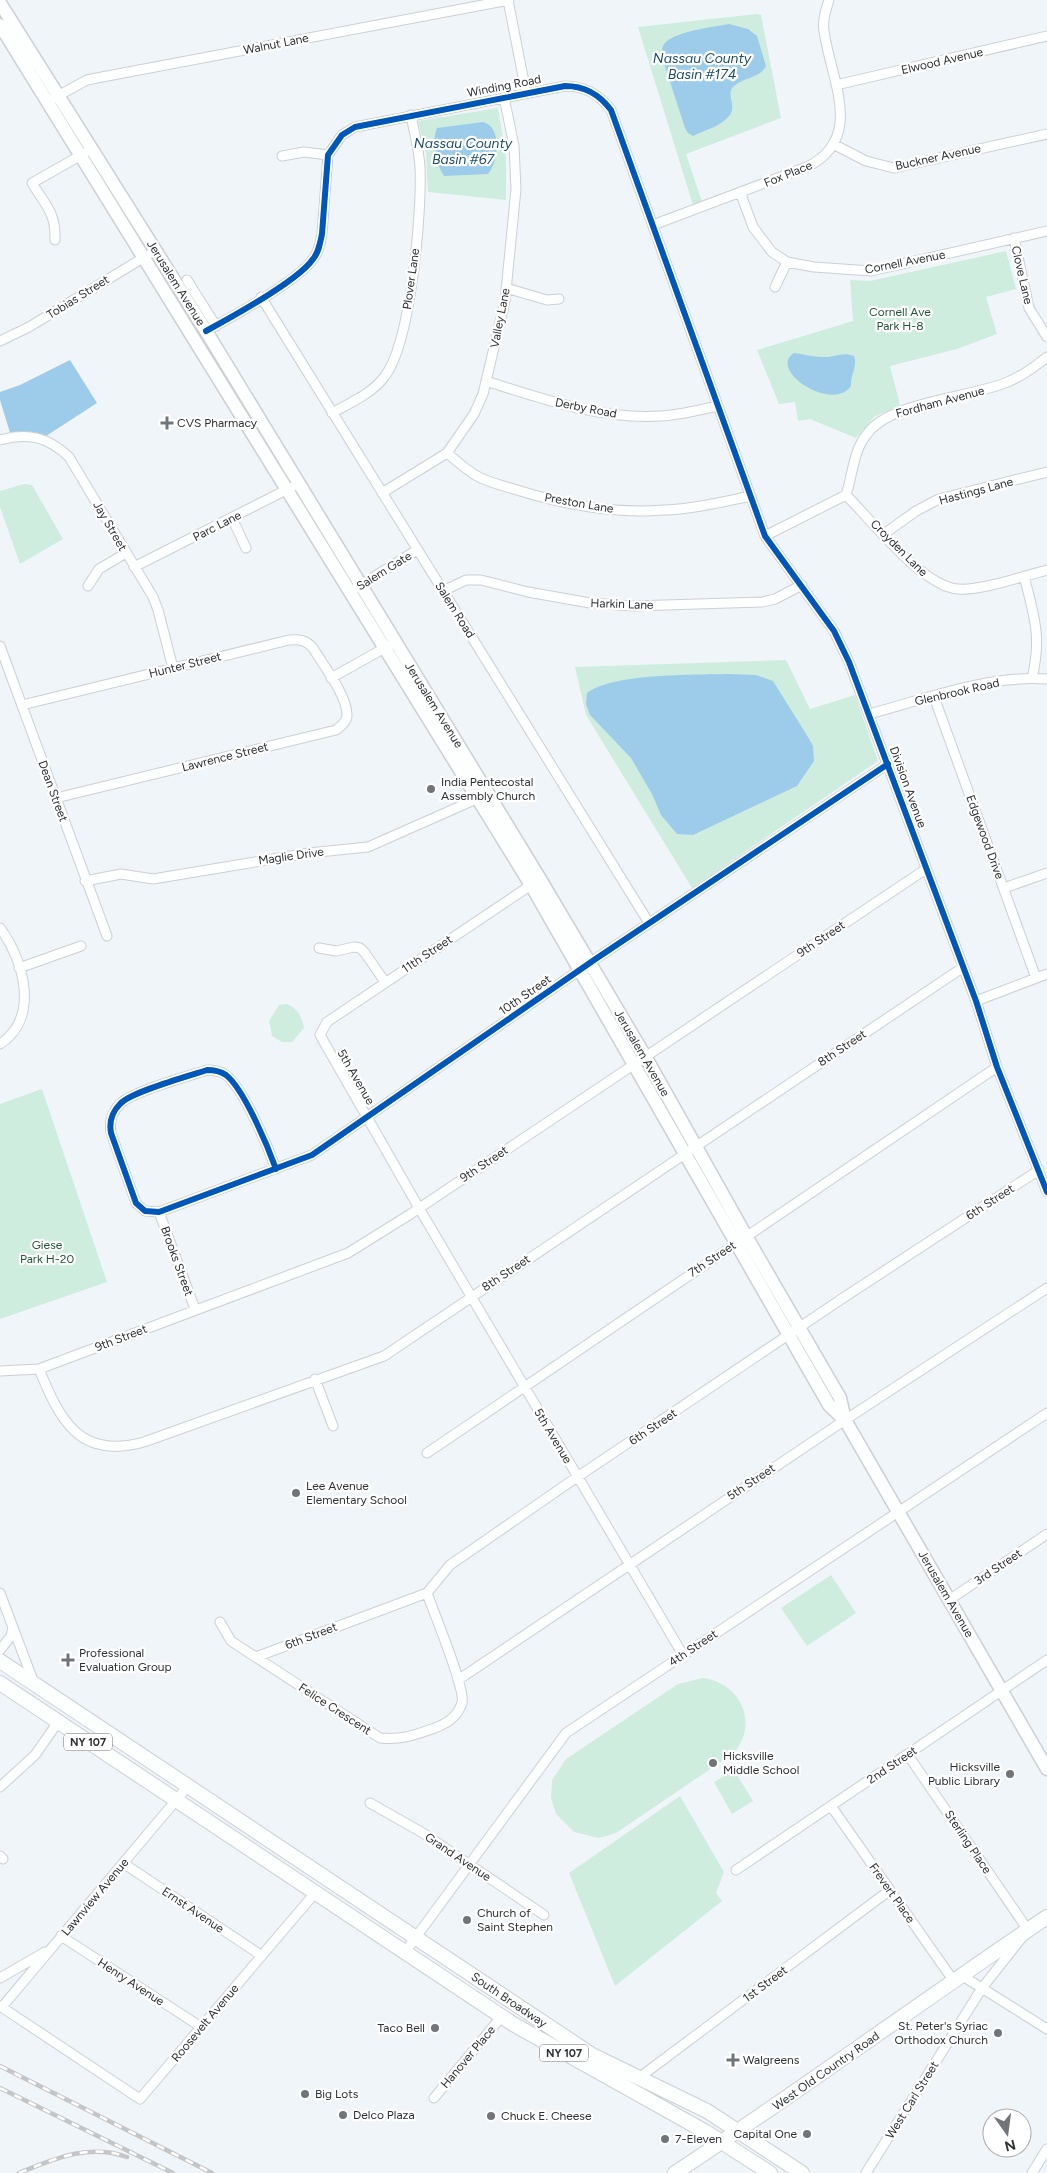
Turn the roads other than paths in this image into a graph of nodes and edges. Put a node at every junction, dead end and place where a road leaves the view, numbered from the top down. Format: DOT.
graph roads {
  1 [pos="508,0"];
  2 [pos="829,0"];
  3 [pos="0,3"];
  4 [pos="466,4"];
  5 [pos="0,25"];
  6 [pos="1047,36"];
  7 [pos="836,85"];
  8 [pos="526,92"];
  9 [pos="504,97"];
  10 [pos="53,99"];
  11 [pos="411,115"];
  12 [pos="1047,134"];
  13 [pos="833,144"];
  14 [pos="86,152"];
  15 [pos="328,155"];
  16 [pos="282,156"];
  17 [pos="740,192"];
  18 [pos="653,225"];
  19 [pos="1047,231"];
  20 [pos="1014,238"];
  21 [pos="55,240"];
  22 [pos="150,254"];
  23 [pos="787,262"];
  24 [pos="187,280"];
  25 [pos="775,287"];
  26 [pos="506,288"];
  27 [pos="261,298"];
  28 [pos="560,299"];
  29 [pos="211,329"];
  30 [pos="1047,337"];
  31 [pos="0,341"];
  32 [pos="1047,357"];
  33 [pos="486,381"];
  34 [pos="718,406"];
  35 [pos="332,413"];
  36 [pos="0,440"];
  37 [pos="447,453"];
  38 [pos="1047,472"];
  39 [pos="293,486"];
  40 [pos="382,494"];
  41 [pos="846,495"];
  42 [pos="751,496"];
  43 [pos="232,518"];
  44 [pos="884,534"];
  45 [pos="766,536"];
  46 [pos="246,548"];
  47 [pos="417,550"];
  48 [pos="126,553"];
  49 [pos="134,567"];
  50 [pos="1047,570"];
  51 [pos="1024,576"];
  52 [pos="802,585"];
  53 [pos="88,586"];
  54 [pos="355,589"];
  55 [pos="443,591"];
  56 [pos="390,645"];
  57 [pos="0,646"];
  58 [pos="174,668"];
  59 [pos="331,678"];
  60 [pos="1032,678"];
  61 [pos="1047,679"];
  62 [pos="934,696"];
  63 [pos="22,705"];
  64 [pos="869,714"];
  65 [pos="888,764"];
  66 [pos="483,796"];
  67 [pos="56,798"];
  68 [pos="926,869"];
  69 [pos="1047,873"];
  70 [pos="86,881"];
  71 [pos="536,882"];
  72 [pos="1004,888"];
  73 [pos="649,923"];
  74 [pos="0,928"];
  75 [pos="106,936"];
  76 [pos="81,946"];
  77 [pos="319,948"];
  78 [pos="585,967"];
  79 [pos="19,968"];
  80 [pos="962,968"];
  81 [pos="1047,974"];
  82 [pos="1036,978"];
  83 [pos="385,982"];
  84 [pos="976,1001"];
  85 [pos="320,1035"];
  86 [pos="0,1044"];
  87 [pos="645,1056"];
  88 [pos="632,1064"];
  89 [pos="997,1066"];
  90 [pos="366,1117"];
  91 [pos="695,1147"];
  92 [pos="684,1154"];
  93 [pos="276,1169"];
  94 [pos="1039,1170"];
  95 [pos="1047,1192"];
  96 [pos="419,1208"];
  97 [pos="159,1212"];
  98 [pos="740,1240"];
  99 [pos="1047,1288"];
  100 [pos="471,1297"];
  101 [pos="195,1309"];
  102 [pos="794,1333"];
  103 [pos="39,1369"];
  104 [pos="0,1370"];
  105 [pos="315,1379"];
  106 [pos="524,1387"];
  107 [pos="1047,1413"];
  108 [pos="844,1420"];
  109 [pos="333,1426"];
  110 [pos="427,1453"];
  111 [pos="578,1477"];
  112 [pos="898,1511"];
  113 [pos="1047,1534"];
  114 [pos="629,1564"];
  115 [pos="0,1593"];
  116 [pos="427,1593"];
  117 [pos="949,1600"];
  118 [pos="220,1622"];
  119 [pos="13,1626"];
  120 [pos="0,1650"];
  121 [pos="683,1655"];
  122 [pos="256,1657"];
  123 [pos="1047,1660"];
  124 [pos="0,1661"];
  125 [pos="458,1680"];
  126 [pos="0,1683"];
  127 [pos="35,1686"];
  128 [pos="1002,1690"];
  129 [pos="58,1722"];
  130 [pos="908,1754"];
  131 [pos="1047,1769"];
  132 [pos="188,1786"];
  133 [pos="0,1787"];
  134 [pos="176,1800"];
  135 [pos="370,1802"];
  136 [pos="831,1806"];
  137 [pos="123,1863"];
  138 [pos="469,1865"];
  139 [pos="736,1870"];
  140 [pos="890,1890"];
  141 [pos="315,1893"];
  142 [pos="544,1915"];
  143 [pos="1047,1917"];
  144 [pos="1028,1930"];
  145 [pos="62,1936"];
  146 [pos="416,1937"];
  147 [pos="50,1950"];
  148 [pos="405,1952"];
  149 [pos="262,1956"];
  150 [pos="957,1977"];
  151 [pos="0,1978"];
  152 [pos="982,1988"];
  153 [pos="1,2007"];
  154 [pos="502,2016"];
  155 [pos="201,2027"];
  156 [pos="1047,2029"];
  157 [pos="640,2077"];
  158 [pos="434,2098"];
  159 [pos="729,2138"];
  160 [pos="1047,2149"];
  161 [pos="675,2173"];
  162 [pos="770,2173"];
  163 [pos="802,2173"];
  164 [pos="866,2173"];
  165 [pos="1032,2173"];
  1 -- 4 [label="street, Walnut Lane"];
  1 -- 8 [label="street"];
  2 -- 7 [label="street, Fox Place"];
  3 -- 10 [label="main road, Jerusalem Avenue"];
  4 -- 10 [label="street, Walnut Lane"];
  5 -- 10 [label="main road, Jerusalem Avenue"];
  6 -- 7 [label="street, Elwood Avenue"];
  7 -- 13 [label="street, Fox Place"];
  8 -- 9 [label="street, Winding Road"];
  8 -- 18 [label="street, Winding Road"];
  9 -- 11 [label="street, Winding Road"];
  9 -- 26 [label="street, Valley Lane"];
  10 -- 14 [label="main road, Jerusalem Avenue"];
  11 -- 15 [label="street, Winding Road"];
  11 -- 35 [label="street, Plover Lane"];
  12 -- 13 [label="street, Buckner Avenue"];
  13 -- 17 [label="street, Fox Place"];
  14 -- 21 [label="street"];
  14 -- 22 [label="main road, Jerusalem Avenue"];
  15 -- 16 [label="street"];
  15 -- 27 [label="street"];
  17 -- 18 [label="street, Fox Place"];
  17 -- 23 [label="street, Cornell Avenue"];
  18 -- 34 [label="street, Winding Road"];
  19 -- 20 [label="street, Cornell Avenue"];
  20 -- 23 [label="street, Cornell Avenue"];
  20 -- 30 [label="street, Clove Lane"];
  22 -- 29 [label="main road, Jerusalem Avenue"];
  22 -- 31 [label="street, Tobias Street"];
  22 -- 39 [label="main road, Jerusalem Avenue"];
  23 -- 25 [label="street"];
  24 -- 29 [label="street, Jerusalem Avenue"];
  26 -- 28 [label="street"];
  26 -- 33 [label="street, Valley Lane"];
  27 -- 29 [label="street"];
  27 -- 35 [label="street, Salem Road"];
  29 -- 39 [label="main road, Jerusalem Avenue"];
  32 -- 41 [label="street, Fordham Avenue"];
  33 -- 34 [label="street, Derby Road"];
  33 -- 37 [label="street, Valley Lane"];
  34 -- 42 [label="street, Division Avenue"];
  35 -- 40 [label="street, Salem Road"];
  36 -- 48 [label="street, Jay Street"];
  37 -- 40 [label="street, Valley Lane"];
  37 -- 42 [label="street, Preston Lane"];
  38 -- 44 [label="street, Hastings Lane"];
  39 -- 43 [label="street, Parc Lane"];
  39 -- 54 [label="main road, Jerusalem Avenue"];
  40 -- 47 [label="street, Salem Road"];
  41 -- 44 [label="street, Croyden Lane"];
  41 -- 45 [label="street"];
  42 -- 45 [label="street, Division Avenue"];
  43 -- 46 [label="street"];
  43 -- 49 [label="street, Parc Lane"];
  44 -- 51 [label="street, Croyden Lane"];
  45 -- 52 [label="street, Division Avenue"];
  47 -- 54 [label="street, Salem Gate"];
  47 -- 55 [label="street, Salem Road"];
  48 -- 49 [label="street, Jay Street"];
  48 -- 53 [label="street"];
  49 -- 58 [label="street, Jay Street"];
  50 -- 51 [label="street, Croyden Lane"];
  51 -- 60 [label="street"];
  52 -- 55 [label="street, Harkin Lane"];
  52 -- 64 [label="street, Division Avenue"];
  54 -- 56 [label="main road, Jerusalem Avenue"];
  55 -- 73 [label="street, Salem Road"];
  56 -- 59 [label="street"];
  56 -- 66 [label="main road, Jerusalem Avenue"];
  57 -- 63 [label="street, Dean Street"];
  58 -- 59 [label="street, Hunter Street"];
  58 -- 63 [label="street, Hunter Street"];
  59 -- 67 [label="street, Lawrence Street"];
  60 -- 61 [label="street, Glenbrook Road"];
  60 -- 62 [label="street, Glenbrook Road"];
  62 -- 64 [label="street, Glenbrook Road"];
  62 -- 72 [label="street, Edgewood Drive"];
  63 -- 67 [label="street, Dean Street"];
  64 -- 65 [label="street, Division Avenue"];
  65 -- 68 [label="street, Division Avenue"];
  65 -- 73 [label="street, 10th Street"];
  66 -- 70 [label="street, Maglie Drive"];
  66 -- 71 [label="main road, Jerusalem Avenue"];
  67 -- 70 [label="street, Dean Street"];
  68 -- 80 [label="street, Division Avenue"];
  68 -- 87 [label="street, 9th Street"];
  69 -- 72 [label="street"];
  70 -- 75 [label="street, Dean Street"];
  71 -- 78 [label="main road, Jerusalem Avenue"];
  71 -- 83 [label="street, 11th Street"];
  72 -- 82 [label="street, Edgewood Drive"];
  73 -- 78 [label="street, 10th Street"];
  74 -- 79 [label="street"];
  76 -- 79 [label="street"];
  77 -- 83 [label="street"];
  78 -- 87 [label="main road, Jerusalem Avenue"];
  78 -- 88 [label="main road, Jerusalem Avenue"];
  78 -- 90 [label="street, 10th Street"];
  79 -- 86 [label="street"];
  80 -- 84 [label="street, Division Avenue"];
  80 -- 91 [label="street, 8th Street"];
  81 -- 82 [label="street"];
  82 -- 84 [label="street"];
  83 -- 85 [label="street, 11th Street"];
  84 -- 89 [label="street, Division Avenue"];
  85 -- 90 [label="street, 5th Avenue"];
  87 -- 88 [label="street, 9th Street"];
  87 -- 91 [label="main road, Jerusalem Avenue"];
  88 -- 92 [label="main road, Jerusalem Avenue"];
  88 -- 96 [label="street, 9th Street"];
  89 -- 94 [label="street, Division Avenue"];
  89 -- 98 [label="street, 7th Street"];
  90 -- 93 [label="street, 10th Street"];
  90 -- 96 [label="street, 5th Avenue"];
  91 -- 92 [label="street, 8th Street"];
  91 -- 98 [label="main road, Jerusalem Avenue"];
  92 -- 98 [label="main road, Jerusalem Avenue"];
  92 -- 100 [label="street, 8th Street"];
  93 -- 97 [label="street, 10th Street"];
  93 -- 97 [label="street"];
  94 -- 95 [label="street, Division Avenue"];
  94 -- 102 [label="street, 6th Street"];
  96 -- 100 [label="street, 5th Avenue"];
  96 -- 101 [label="street, 9th Street"];
  97 -- 101 [label="street, Brooks Street"];
  98 -- 102 [label="main road, Jerusalem Avenue"];
  98 -- 106 [label="street, 7th Street"];
  99 -- 108 [label="street, 5th Street"];
  100 -- 105 [label="street, 8th Street"];
  100 -- 106 [label="street, 5th Avenue"];
  101 -- 103 [label="street, 9th Street"];
  102 -- 108 [label="main road, Jerusalem Avenue"];
  102 -- 111 [label="street, 6th Street"];
  103 -- 104 [label="street, 9th Street"];
  103 -- 105 [label="street, 8th Street"];
  105 -- 109 [label="street"];
  106 -- 110 [label="street, 7th Street"];
  106 -- 111 [label="street, 5th Avenue"];
  107 -- 112 [label="street, 4th Street"];
  108 -- 112 [label="main road, Jerusalem Avenue"];
  108 -- 114 [label="street, 5th Street"];
  111 -- 114 [label="street, 5th Avenue"];
  111 -- 116 [label="street, 6th Street"];
  112 -- 117 [label="main road, Jerusalem Avenue"];
  112 -- 121 [label="street, 4th Street"];
  113 -- 117 [label="street, 3rd Street"];
  114 -- 121 [label="street, 5th Avenue"];
  114 -- 125 [label="street, 5th Street"];
  115 -- 119 [label="street"];
  116 -- 122 [label="street, 6th Street"];
  116 -- 125 [label="street, Felice Crescent"];
  117 -- 128 [label="main road, Jerusalem Avenue"];
  118 -- 122 [label="street, Felice Crescent"];
  119 -- 120 [label="street"];
  119 -- 127 [label="street"];
  121 -- 138 [label="street, 4th Street"];
  122 -- 125 [label="street, Felice Crescent"];
  123 -- 128 [label="street, 2nd Street"];
  124 -- 127 [label="main road, NY 107"];
  126 -- 129 [label="main road, NY 107"];
  127 -- 132 [label="main road, NY 107"];
  128 -- 130 [label="street, 2nd Street"];
  128 -- 131 [label="main road, Jerusalem Avenue"];
  129 -- 133 [label="street"];
  129 -- 134 [label="main road, NY 107"];
  130 -- 136 [label="street, 2nd Street"];
  130 -- 144 [label="street, Sterling Place"];
  132 -- 134 [label="street, Lawnview Avenue"];
  132 -- 146 [label="main road, South Broadway / NY 107"];
  134 -- 137 [label="street, Lawnview Avenue"];
  134 -- 141 [label="main road, NY 107"];
  135 -- 138 [label="street, Grand Avenue"];
  136 -- 139 [label="street, 2nd Street"];
  136 -- 140 [label="street, Frevert Place"];
  137 -- 145 [label="street, Lawnview Avenue"];
  137 -- 149 [label="street, Ernst Avenue"];
  138 -- 142 [label="street, Grand Avenue"];
  138 -- 146 [label="street, 4th Street"];
  140 -- 150 [label="street, Frevert Place"];
  140 -- 157 [label="street, 1st Street"];
  141 -- 148 [label="main road, South Broadway / NY 107"];
  141 -- 149 [label="street, Roosevelt Avenue"];
  143 -- 144 [label="main road, West Old Country Road"];
  144 -- 150 [label="main road, West Old Country Road"];
  144 -- 152 [label="street, West Carl Street"];
  145 -- 147 [label="street, Lawnview Avenue"];
  145 -- 155 [label="street, Henry Avenue"];
  146 -- 148 [label="street, 4th Street"];
  146 -- 157 [label="main road, South Broadway / NY 107"];
  147 -- 151 [label="street"];
  147 -- 153 [label="street, Lawnview Avenue"];
  148 -- 154 [label="main road, South Broadway / NY 107"];
  149 -- 155 [label="street, Roosevelt Avenue"];
  150 -- 152 [label="street"];
  150 -- 159 [label="main road, West Old Country Road"];
  152 -- 156 [label="street"];
  152 -- 164 [label="street, West Carl Street"];
  153 -- 155 [label="street, Roosevelt Avenue"];
  154 -- 158 [label="street, Hanover Place"];
  154 -- 159 [label="main road, South Broadway / NY 107"];
  157 -- 159 [label="main road, South Broadway / NY 107"];
  159 -- 161 [label="main road, West Old Country Road"];
  159 -- 162 [label="main road, South Broadway / NY 107"];
  159 -- 163 [label="main road, South Broadway / NY 107"];
  160 -- 165 [label="street"];
}
